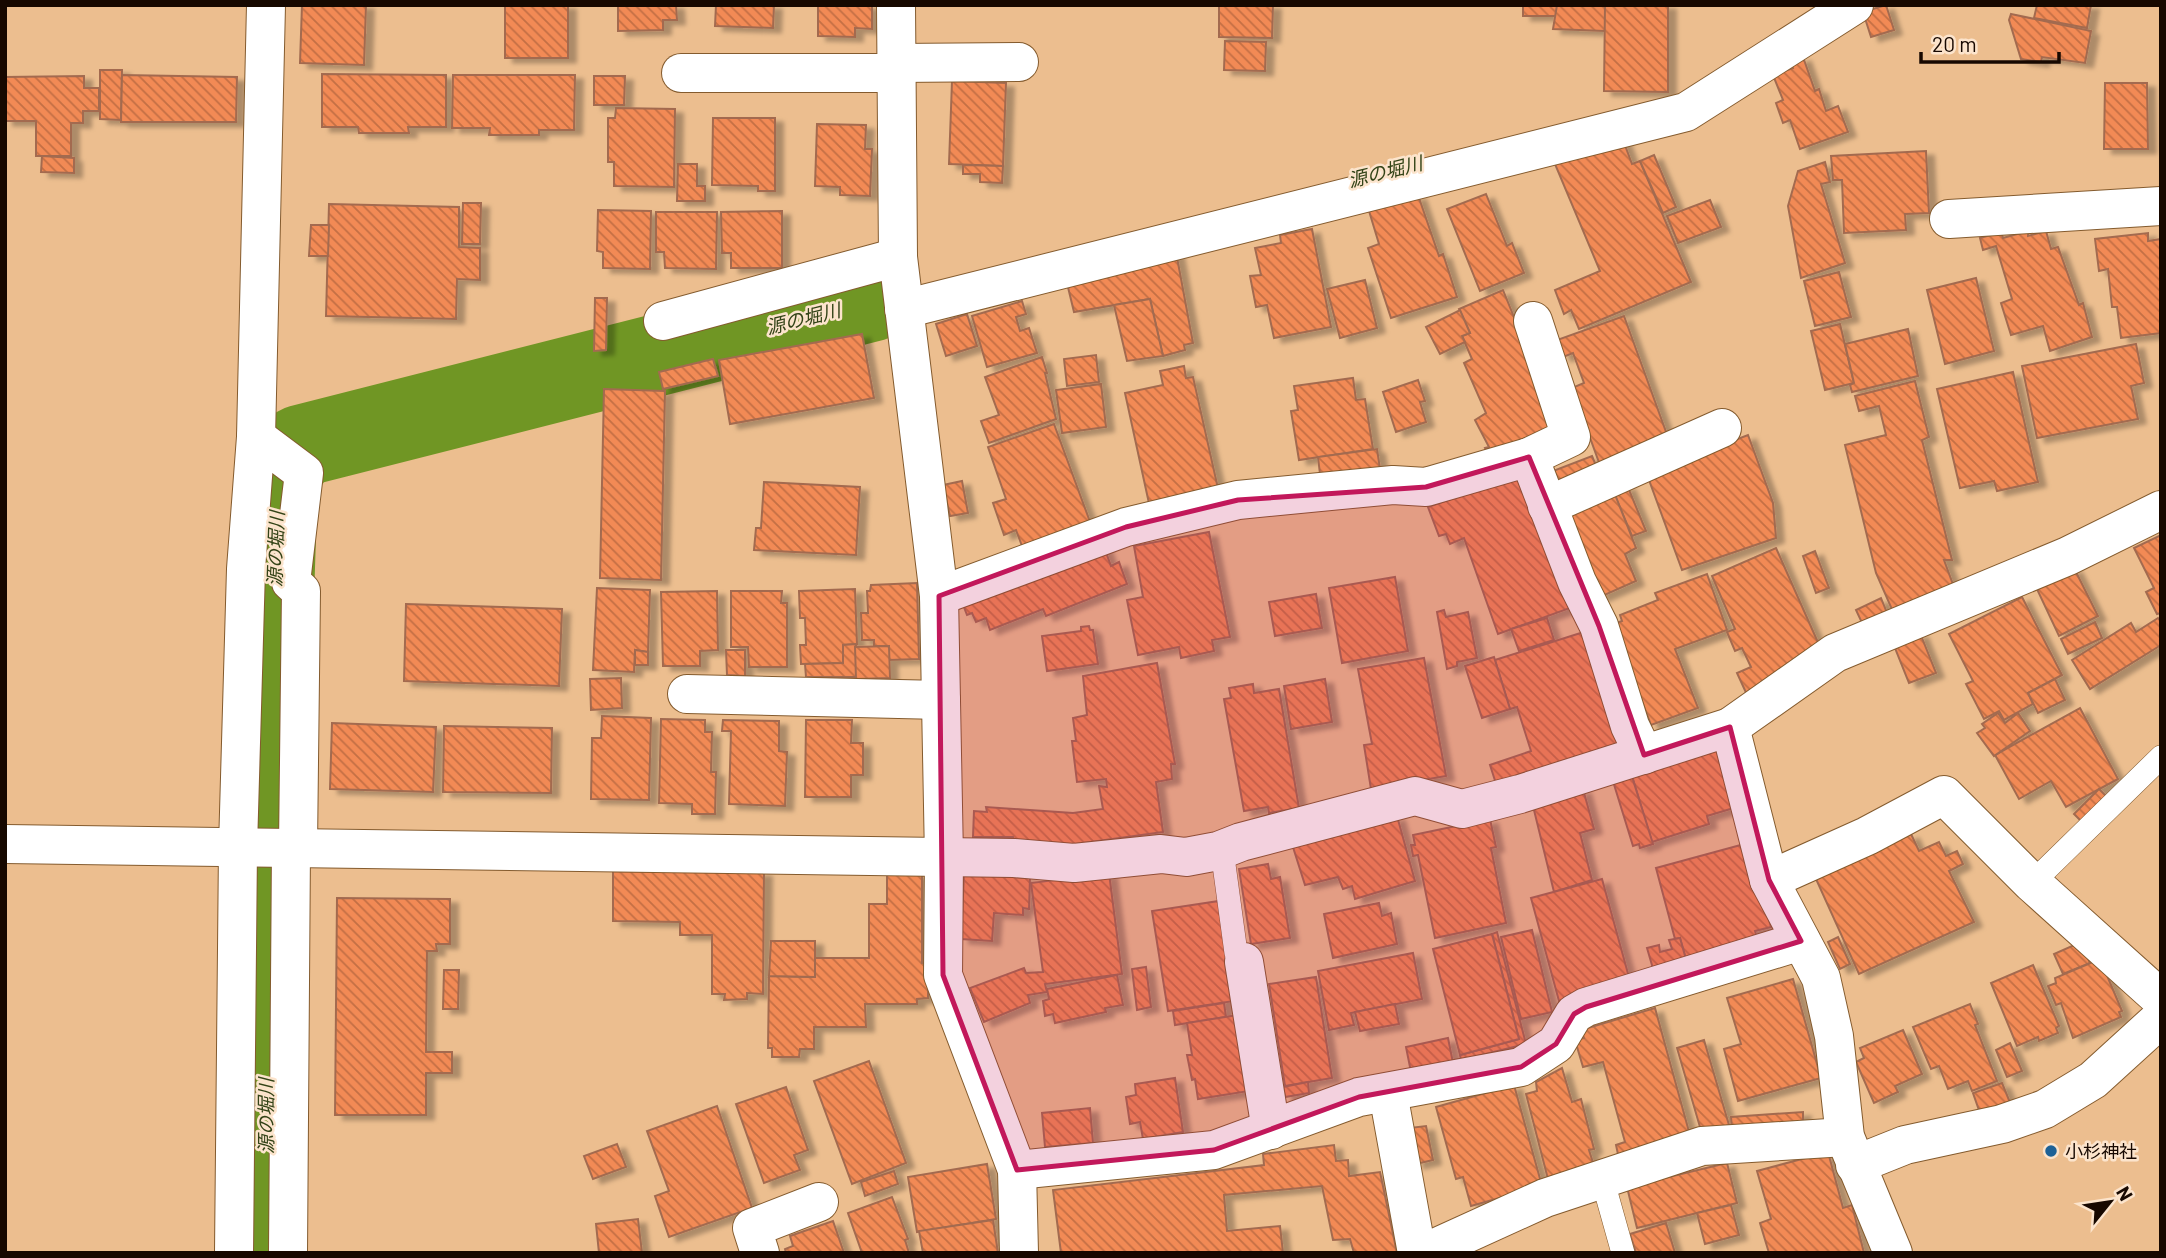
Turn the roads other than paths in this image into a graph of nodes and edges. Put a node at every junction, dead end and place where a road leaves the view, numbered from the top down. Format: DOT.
graph roads {
  1 [pos="266,5"];
  2 [pos="897,5"];
  3 [pos="1854,5"];
  4 [pos="1019,62"];
  5 [pos="896,68"];
  6 [pos="681,73"];
  7 [pos="2161,206"];
  8 [pos="1949,219"];
  9 [pos="898,257"];
  10 [pos="904,309"];
  11 [pos="663,321"];
  12 [pos="1534,321"];
  13 [pos="1722,428"];
  14 [pos="256,437"];
  15 [pos="1529,457"];
  16 [pos="1547,506"];
  17 [pos="2161,510"];
  18 [pos="939,596"];
  19 [pos="687,694"];
  20 [pos="942,700"];
  21 [pos="1730,727"];
  22 [pos="1644,755"];
  23 [pos="2161,757"];
  24 [pos="5,844"];
  25 [pos="240,847"];
  26 [pos="292,848"];
  27 [pos="1222,849"];
  28 [pos="944,858"];
  29 [pos="1769,880"];
  30 [pos="2032,883"];
  31 [pos="1801,942"];
  32 [pos="1244,961"];
  33 [pos="2161,999"];
  34 [pos="2161,1018"];
  35 [pos="1388,1093"];
  36 [pos="1271,1130"];
  37 [pos="1850,1151"];
  38 [pos="1017,1170"];
  39 [pos="1602,1178"];
  40 [pos="819,1202"];
  41 [pos="234,1253"];
  42 [pos="288,1253"];
  43 [pos="760,1253"];
  44 [pos="1019,1253"];
  45 [pos="1417,1253"];
  46 [pos="1424,1253"];
  47 [pos="1623,1253"];
  48 [pos="1893,1253"];
  1 -- 14 [label="street"];
  2 -- 5 [label="street"];
  3 -- 10 [label="street"];
  4 -- 5 [label="street"];
  5 -- 6 [label="street"];
  5 -- 9 [label="street"];
  7 -- 8 [label="street"];
  9 -- 10 [label="street"];
  9 -- 11 [label="street"];
  10 -- 18 [label="street"];
  12 -- 15 [label="street"];
  13 -- 16 [label="street"];
  14 -- 25 [label="street"];
  14 -- 26 [label="street"];
  15 -- 16 [label="street"];
  15 -- 18 [label="street"];
  16 -- 22 [label="street"];
  17 -- 21 [label="street"];
  18 -- 20 [label="street"];
  19 -- 20 [label="street"];
  20 -- 28 [label="street"];
  21 -- 22 [label="street"];
  21 -- 29 [label="street"];
  22 -- 27 [label="street"];
  23 -- 30 [label="lane"];
  24 -- 25 [label="street"];
  25 -- 26 [label="street"];
  25 -- 41 [label="street"];
  26 -- 28 [label="street"];
  26 -- 42 [label="street"];
  27 -- 28 [label="street"];
  27 -- 32 [label="lane"];
  28 -- 38 [label="street"];
  29 -- 30 [label="street"];
  29 -- 31 [label="street"];
  30 -- 33 [label="street"];
  31 -- 35 [label="street"];
  31 -- 37 [label="street"];
  32 -- 36 [label="street"];
  34 -- 37 [label="street"];
  35 -- 36 [label="street"];
  35 -- 45 [label="street"];
  36 -- 38 [label="street"];
  37 -- 39 [label="street"];
  37 -- 48 [label="street"];
  38 -- 44 [label="street"];
  39 -- 46 [label="street"];
  39 -- 47 [label="lane"];
  40 -- 43 [label="street"];
}
